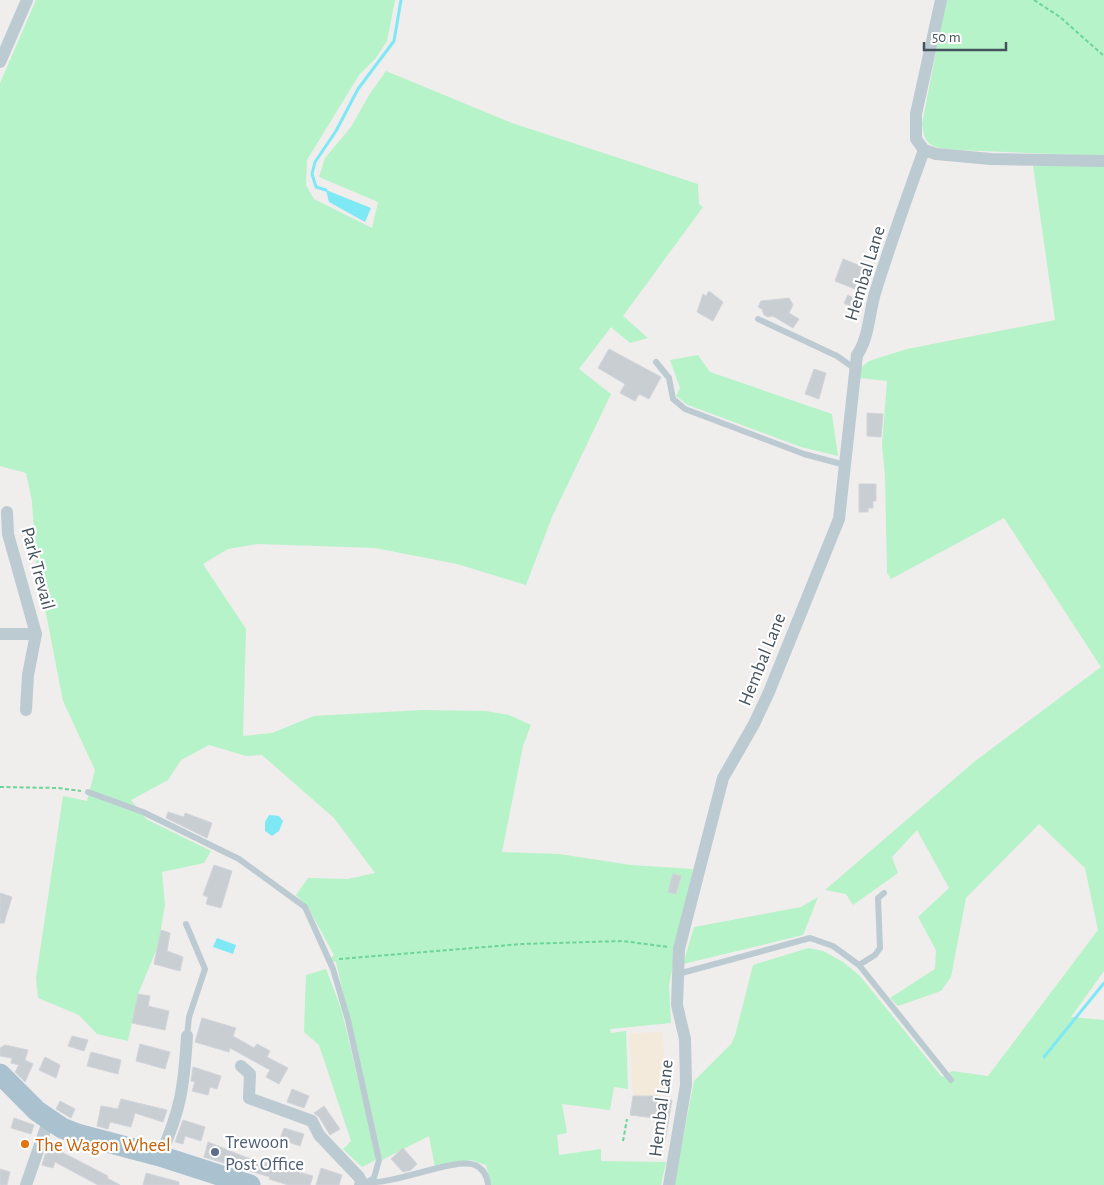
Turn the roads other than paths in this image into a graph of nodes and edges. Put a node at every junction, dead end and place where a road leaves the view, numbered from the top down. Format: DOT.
graph roads {
  1 [pos="27,0"];
  2 [pos="941,0"];
  3 [pos="0,62"];
  4 [pos="924,150"];
  5 [pos="1104,161"];
  6 [pos="758,319"];
  7 [pos="656,362"];
  8 [pos="854,368"];
  9 [pos="845,465"];
  10 [pos="8,512"];
  11 [pos="0,634"];
  12 [pos="36,634"];
  13 [pos="26,710"];
  14 [pos="88,792"];
  15 [pos="884,893"];
  16 [pos="186,924"];
  17 [pos="859,964"];
  18 [pos="677,974"];
  19 [pos="187,1036"];
  20 [pos="241,1066"];
  21 [pos="0,1074"];
  22 [pos="951,1080"];
  23 [pos="49,1119"];
  24 [pos="160,1156"];
  25 [pos="363,1184"];
  26 [pos="488,1184"];
  27 [pos="26,1185"];
  28 [pos="250,1185"];
  29 [pos="669,1185"];
  1 -- 3 [label="street"];
  2 -- 4 [label="street"];
  4 -- 5 [label="street"];
  4 -- 8 [label="street, Hembal Lane"];
  6 -- 8 [label="lane"];
  7 -- 9 [label="lane"];
  8 -- 9 [label="street, Hembal Lane"];
  9 -- 18 [label="street, Hembal Lane"];
  10 -- 12 [label="street, Park Trevail"];
  11 -- 12 [label="street, Park Trevail"];
  12 -- 13 [label="street, Park Trevail"];
  14 -- 25 [label="lane"];
  15 -- 17 [label="lane"];
  16 -- 19 [label="lane"];
  17 -- 18 [label="lane"];
  17 -- 22 [label="lane"];
  18 -- 29 [label="street, Hembal Lane"];
  19 -- 24 [label="street"];
  20 -- 25 [label="street"];
  21 -- 23 [label="main road"];
  23 -- 24 [label="main road"];
  23 -- 27 [label="street"];
  24 -- 28 [label="main road"];
  25 -- 26 [label="lane"];
}
